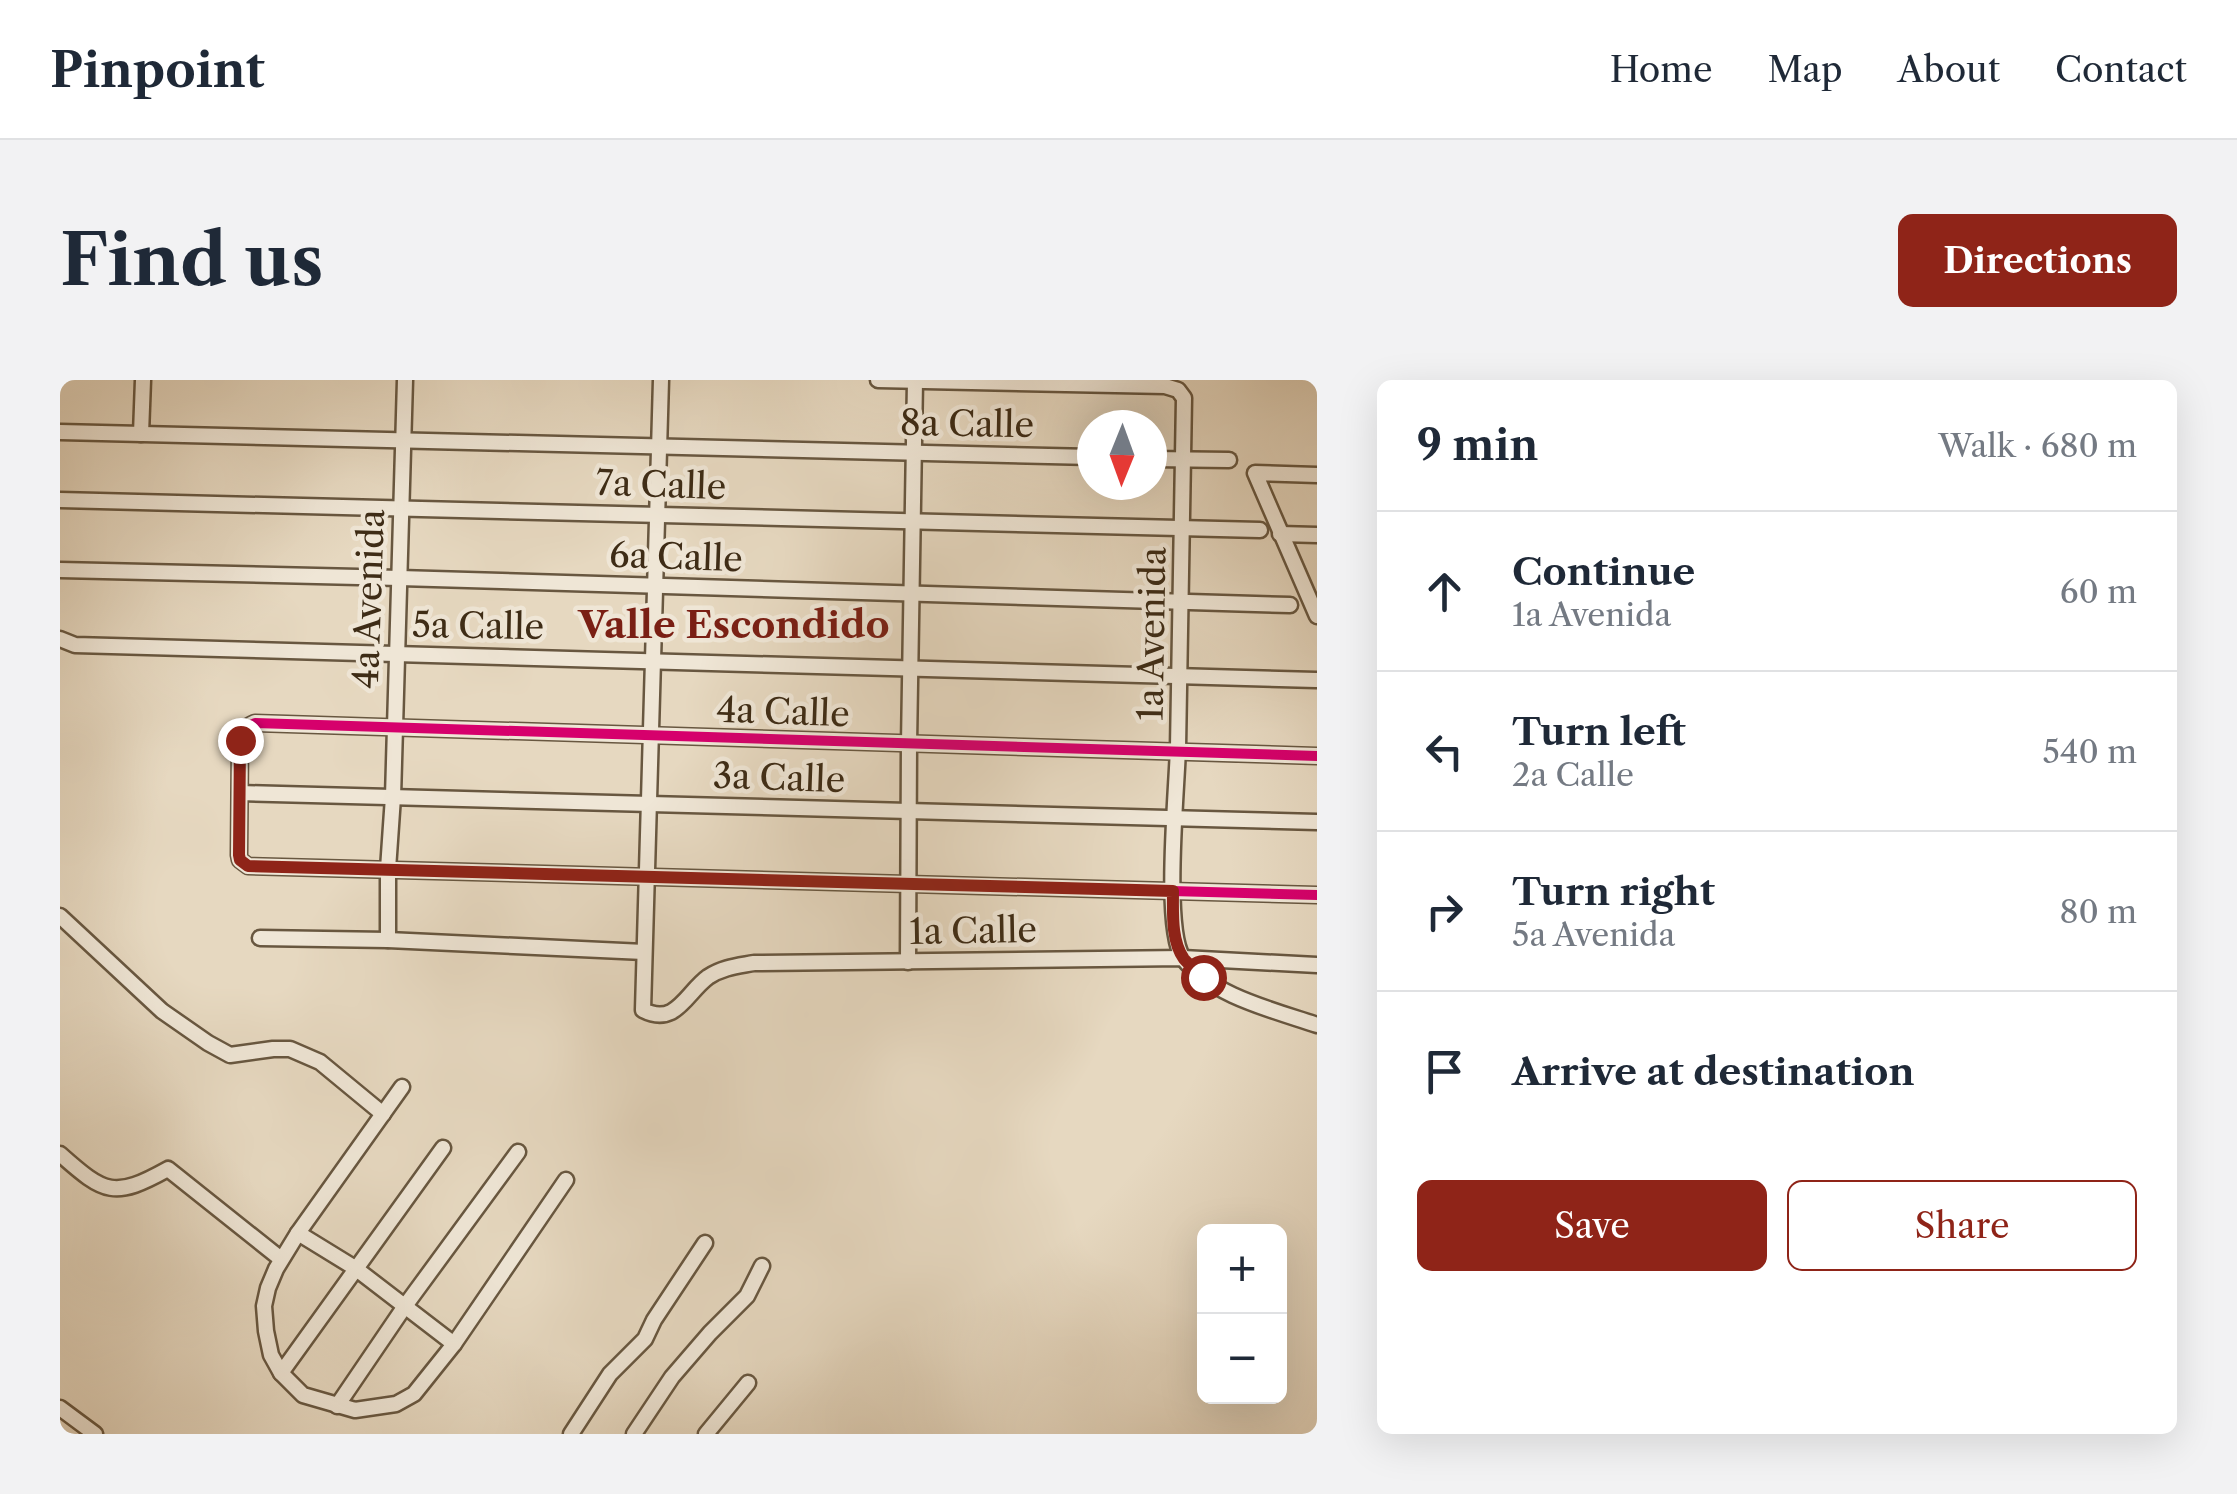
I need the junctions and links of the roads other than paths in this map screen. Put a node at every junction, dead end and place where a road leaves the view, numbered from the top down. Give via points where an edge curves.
1 (143, 380) edge
2 (406, 380) edge
3 (660, 380) edge
4 (878, 380) edge
5 (915, 381) edge
6 (60, 432) edge
7 (141, 434) junction
8 (404, 440) junction
9 (659, 446) junction
10 (914, 453) junction
11 (1077, 458) edge
12 (1167, 459) edge
13 (1183, 460) junction
14 (1229, 460) dead end
15 (1317, 475) edge
16 (60, 500) edge
17 (402, 508) junction
18 (657, 514) junction
19 (913, 522) junction
20 (1182, 529) junction
21 (1260, 530) dead end
22 (1280, 534) junction
23 (1317, 535) edge
24 (60, 570) edge
25 (400, 578) junction
26 (655, 586) junction
27 (912, 594) junction
28 (1180, 600) junction
29 (1290, 604) dead end
30 (1315, 608) edge
31 (60, 639) edge
32 (398, 654) junction
33 (653, 658) junction
34 (910, 666) junction
35 (1179, 675) junction
36 (1316, 680) edge
37 (396, 728) junction
38 (650, 736) junction
39 (909, 744) junction
40 (1178, 752) junction
41 (1317, 756) edge
42 (240, 793) junction
43 (394, 798) junction
44 (649, 804) junction
45 (908, 811) junction
46 (1175, 819) junction
47 (1317, 822) edge
48 (388, 869) junction
49 (647, 876) junction
50 (907, 883) junction
51 (1173, 891) junction
52 (1317, 895) edge
53 (60, 916) edge
54 (260, 938) dead end
55 (388, 940) junction
56 (644, 952) junction
57 (1183, 958) junction
58 (908, 962) junction
59 (1317, 964) edge
60 (1317, 1024) edge
61 (402, 1087) dead end
62 (383, 1114) junction
63 (443, 1148) dead end
64 (518, 1152) dead end
65 (60, 1154) edge
66 (566, 1180) dead end
67 (298, 1233) junction
68 (704, 1244) dead end
69 (282, 1260) junction
70 (762, 1266) dead end
71 (355, 1268) junction
72 (405, 1306) junction
73 (454, 1344) junction
74 (281, 1373) junction
75 (748, 1383) dead end
76 (336, 1406) junction
77 (60, 1408) edge
78 (95, 1434) edge
79 (571, 1434) edge
80 (634, 1434) edge
81 (706, 1434) edge

1 - 7 street
2 - 8 street, 4a Avenida
3 - 9 street
4 - 5 street
5 - 10 street
5 - 13 street, 1a Avenida via 1165,386 1184,398
6 - 7 street, 8a Calle
7 - 8 street, 8a Calle
8 - 9 street, 8a Calle
8 - 17 street, 4a Avenida
9 - 10 street, 8a Calle
9 - 18 street
10 - 11 street, 8a Calle
10 - 19 street
12 - 13 street
13 - 14 street
13 - 20 street, 1a Avenida
15 - 22 street via 1255,473
16 - 17 street, 7a Calle
17 - 18 street, 7a Calle
17 - 25 street, 4a Avenida
18 - 19 street, 7a Calle
18 - 26 street
19 - 20 street, 7a Calle
19 - 27 street
20 - 21 street, 7a Calle
20 - 28 street, 1a Avenida
22 - 23 street
22 - 30 street
24 - 25 street, 6a Calle
25 - 26 street, 6a Calle
25 - 32 street, 4a Avenida
26 - 27 street, 6a Calle
26 - 33 street
27 - 28 street, 6a Calle
27 - 34 street
28 - 29 street, 6a Calle
28 - 35 street, 1a Avenida
31 - 32 street, 5a Calle via 75,645
32 - 33 street, 5a Calle
32 - 37 street, 4a Avenida
33 - 34 street, 5a Calle
33 - 38 street
34 - 35 street, 5a Calle
34 - 39 street
35 - 36 street, 5a Calle
35 - 40 street, 1a Avenida
37 - 38 street, 4a Calle
37 - 42 street, 4a Calle via 247,726 240,740
37 - 43 street, 4a Avenida
38 - 39 street, 4a Calle
38 - 44 street
39 - 40 street, 4a Calle
39 - 45 street
40 - 41 street, 4a Calle
40 - 46 street, 1a Avenida
42 - 43 street, 3a Calle
42 - 48 street via 243,864
43 - 44 street, 3a Calle
43 - 48 street, 4a Avenida
44 - 45 street, 3a Calle
44 - 49 street
45 - 46 street, 3a Calle
45 - 50 street
46 - 47 street, 3a Calle
46 - 51 street, 1a Avenida
48 - 49 street
48 - 55 street, 4a Avenida
49 - 50 street
49 - 56 street
50 - 51 street
50 - 58 street
51 - 52 street
51 - 57 street, 1a Avenida
53 - 62 street via 162,1011 208,1043 230,1055 290,1049 320,1062
54 - 55 street
55 - 56 street
56 - 58 street, 1a Calle via 642,1005 647,1013 664,1015 725,968
57 - 58 street, 1a Calle
57 - 59 street, 1a Calle
57 - 60 street via 1218,988
61 - 62 street
62 - 67 street
63 - 71 street
64 - 72 street
65 - 69 street via 108,1189 136,1187 168,1169
66 - 73 street
67 - 69 street
67 - 71 street
68 - 79 street via 644,1339 610,1374
69 - 74 street via 264,1306 271,1355
70 - 80 street via 746,1296 672,1377
71 - 72 street
71 - 74 street
72 - 73 street
72 - 76 street
73 - 76 street via 414,1394 396,1404
74 - 76 street via 303,1395
75 - 81 street
77 - 78 street

